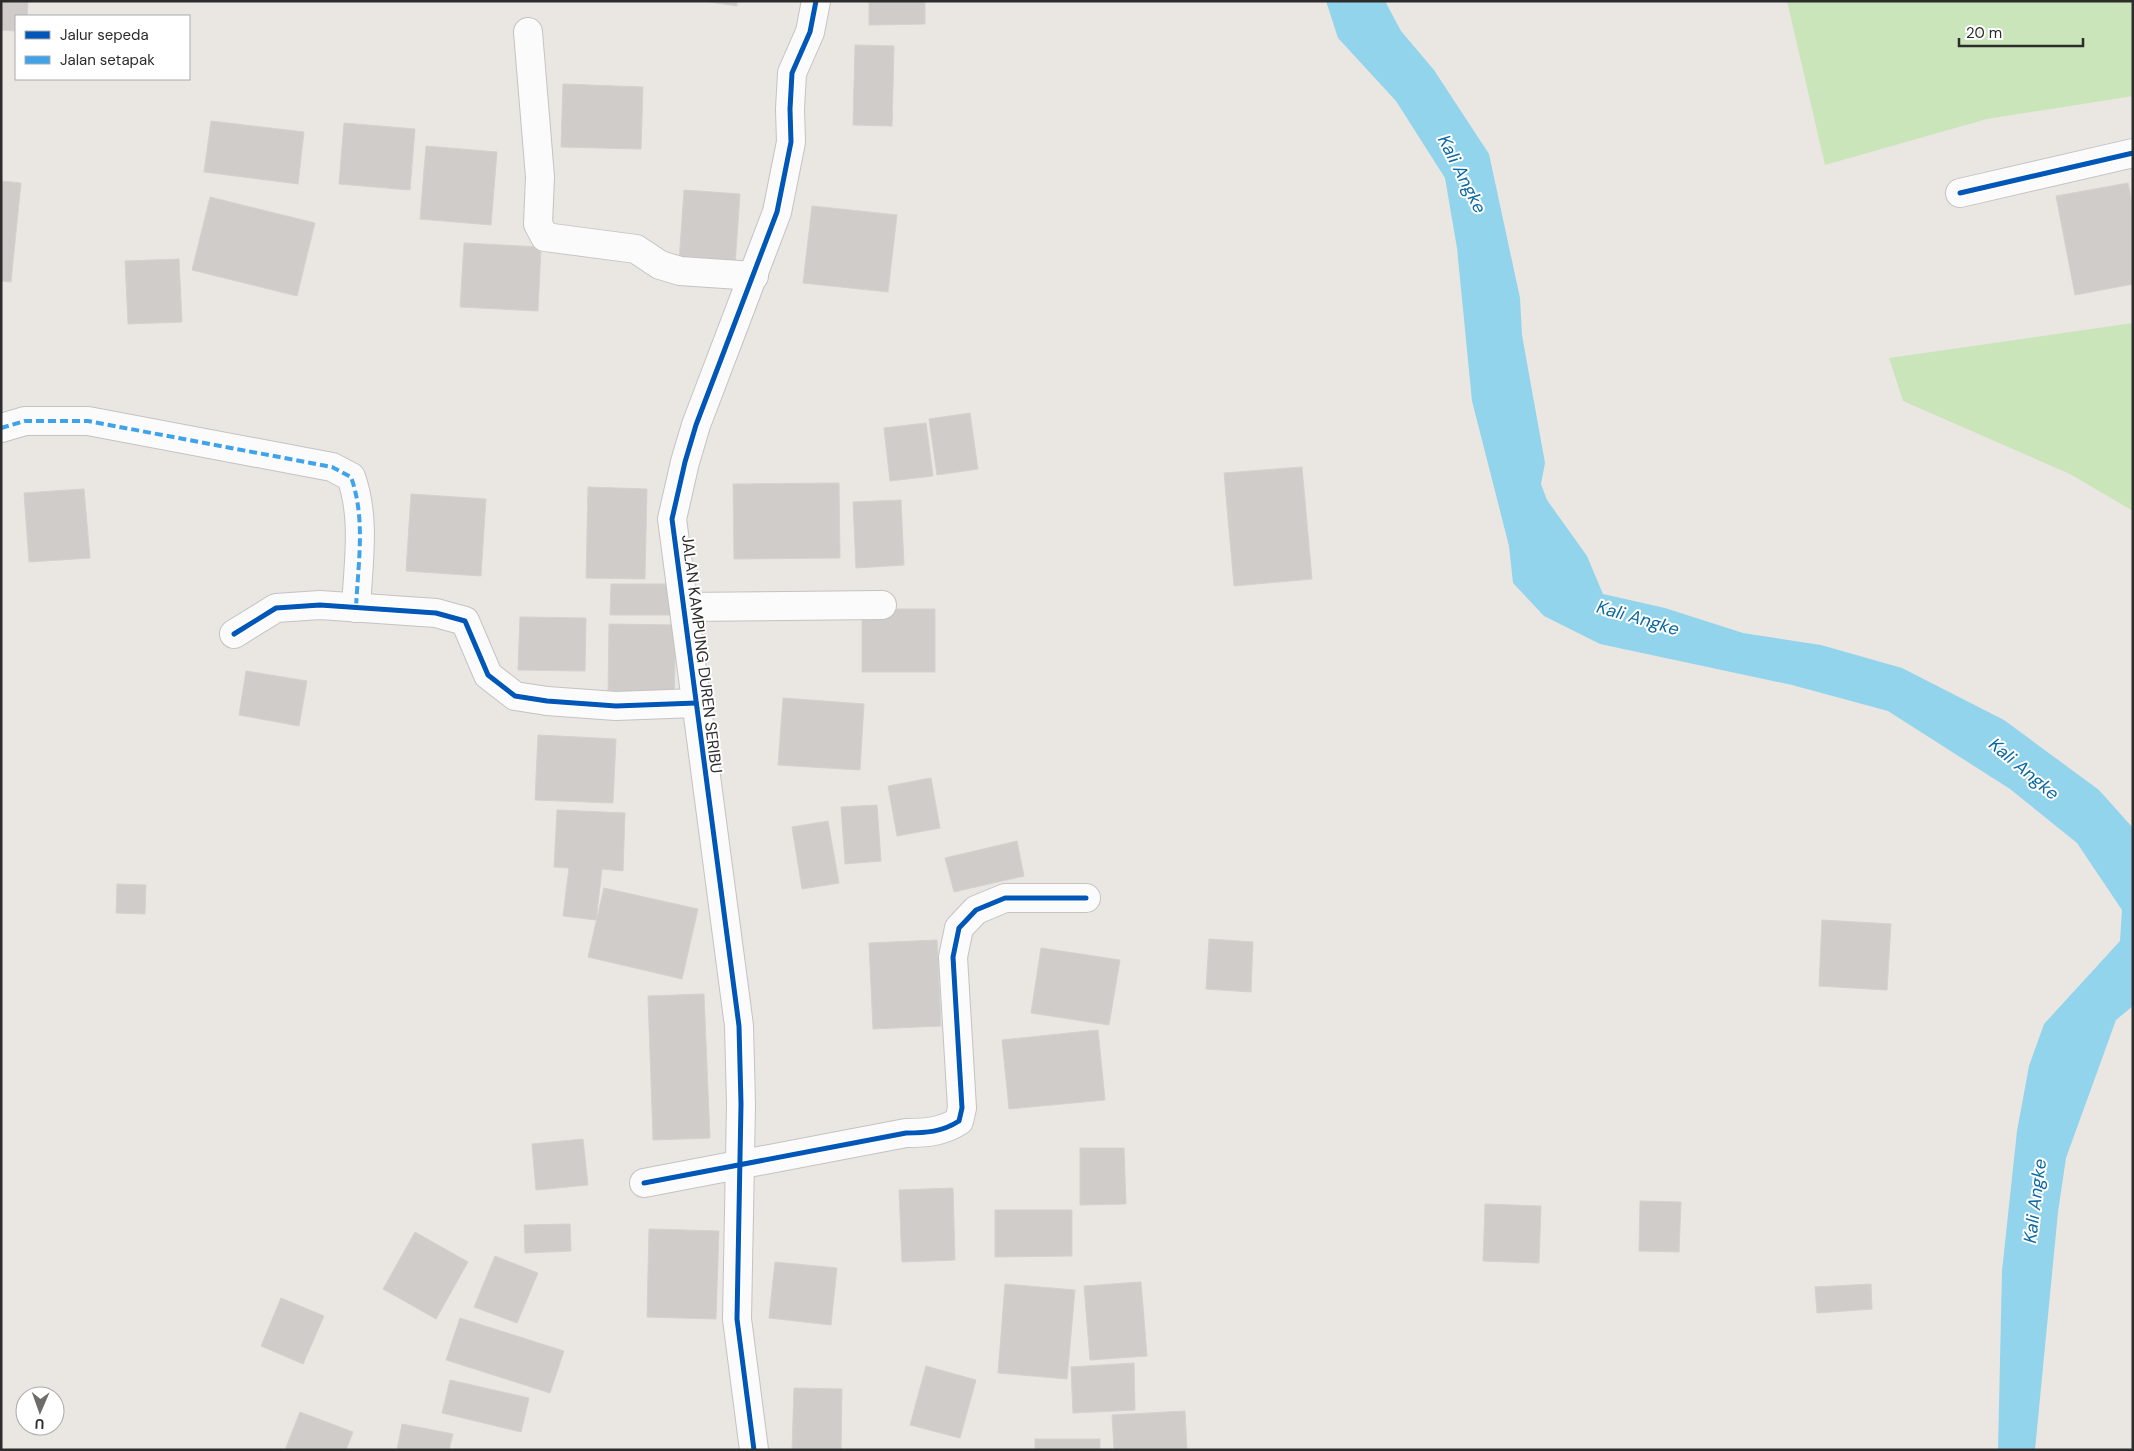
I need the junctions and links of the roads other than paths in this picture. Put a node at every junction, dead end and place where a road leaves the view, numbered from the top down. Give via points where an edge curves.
1 (816, 1) edge
2 (528, 32) dead end
3 (2133, 153) edge
4 (1960, 193) dead end
5 (754, 276) junction
6 (1, 428) edge
7 (882, 605) dead end
8 (684, 607) junction
9 (356, 608) junction
10 (234, 634) dead end
11 (696, 703) junction
12 (1086, 898) dead end
13 (740, 1164) junction
14 (644, 1183) dead end
15 (754, 1450) edge

1 - 5 street, JALAN KAMPUNG DUREN SERIBU via 810,32 792,73 791,142 777,212
2 - 5 street via 540,177 538,224 545,237 636,249 660,265 680,271
3 - 4 street
5 - 8 street, JALAN KAMPUNG DUREN SERIBU via 696,425 672,519
6 - 9 street via 25,421 88,421 324,466 351,477 358,498 360,531
7 - 8 street
8 - 11 street, JALAN KAMPUNG DUREN SERIBU
9 - 10 street via 276,608
9 - 11 street via 436,613 466,622 488,675 515,696 616,706
11 - 13 street, JALAN KAMPUNG DUREN SERIBU via 739,1026
12 - 13 street via 1005,898 976,910 959,928 953,957 962,1108 959,1121 947,1129 932,1132 906,1133
13 - 14 street
13 - 15 street, JALAN KAMPUNG DUREN SERIBU via 737,1319

